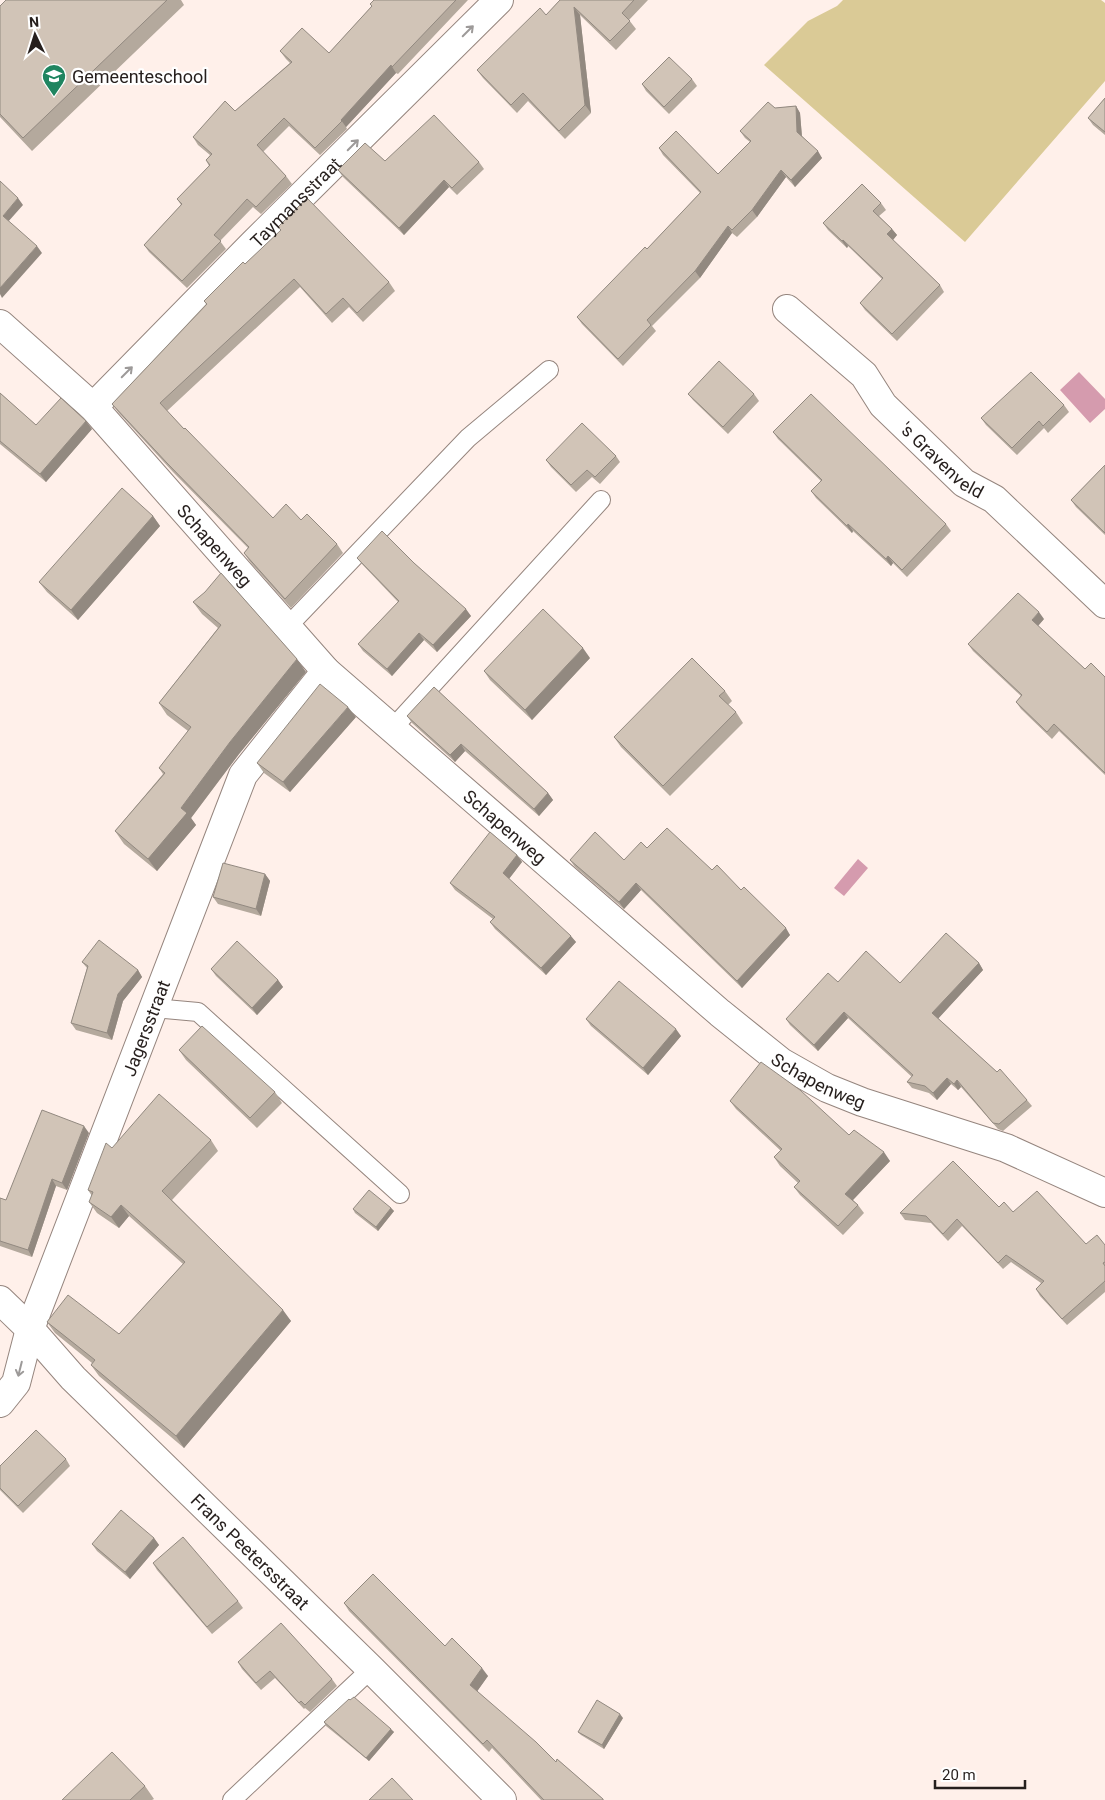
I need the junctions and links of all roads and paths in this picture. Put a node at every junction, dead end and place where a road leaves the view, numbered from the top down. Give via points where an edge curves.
1 (499, 0) edge
2 (787, 309) dead end
3 (0, 324) edge
4 (548, 370) dead end
5 (93, 407) junction
6 (601, 500) dead end
7 (1105, 604) edge
8 (288, 626) junction
9 (326, 671) junction
10 (392, 729) junction
11 (154, 1008) junction
12 (1105, 1193) edge
13 (400, 1194) dead end
14 (0, 1300) edge
15 (30, 1330) junction
16 (0, 1403) edge
17 (371, 1668) junction
18 (232, 1800) edge
19 (502, 1800) edge

5 -> 1 street, Taymansstraat
2 - 7 street, 's Gravenveld via 864,375 883,405 964,483 994,499
3 - 5 street, Schapenweg
4 - 8 lane via 468,438
5 - 8 street, Schapenweg
6 - 10 lane
8 - 9 street, Schapenweg
9 - 10 street, Schapenweg
9 - 11 street, Jagersstraat via 243,775
10 - 12 street, Schapenweg via 781,1062 836,1092 1006,1148
11 - 13 lane via 198,1012
11 - 15 street, Jagersstraat
14 - 15 street, Frans Peetersstraat
15 -> 16 street, Jagersstraat via 16,1383
15 - 17 street, Frans Peetersstraat via 80,1385
17 - 18 lane
17 - 19 street, Frans Peetersstraat

